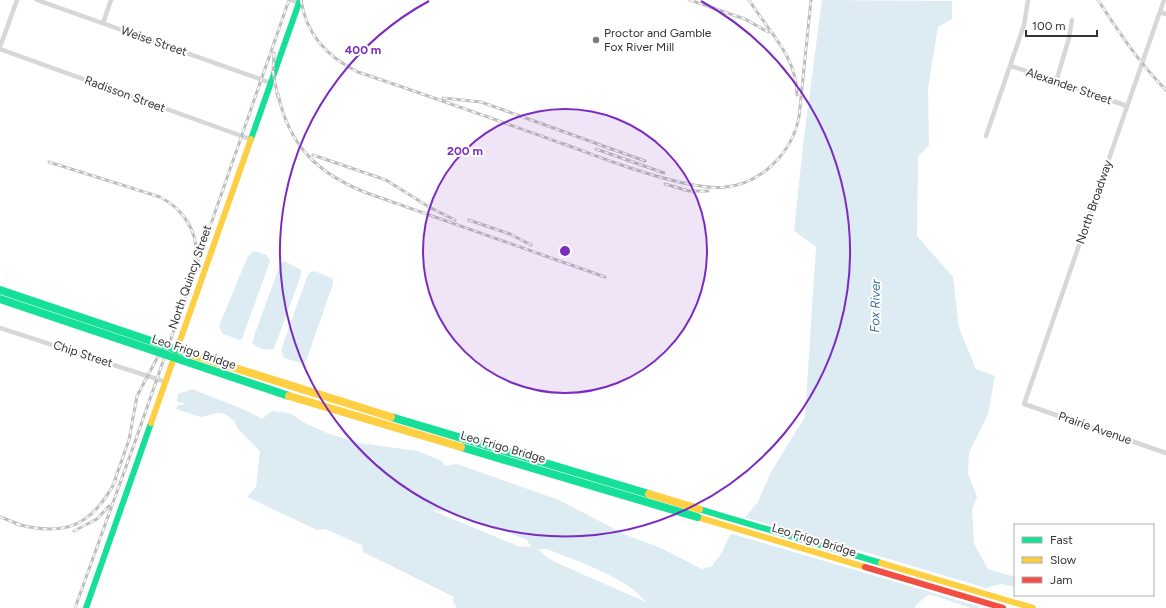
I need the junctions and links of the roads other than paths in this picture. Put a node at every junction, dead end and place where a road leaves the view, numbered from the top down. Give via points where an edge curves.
1 (17, 0) edge
2 (37, 0) edge
3 (111, 0) edge
4 (1028, 0) edge
5 (1164, 0) edge
6 (296, 1) edge
7 (1160, 12) junction
8 (1166, 14) edge
9 (1072, 20) dead end
10 (103, 23) junction
11 (0, 48) edge
12 (1011, 66) junction
13 (1056, 82) junction
14 (271, 83) junction
15 (1127, 106) junction
16 (986, 136) dead end
17 (250, 138) junction
18 (0, 288) edge
19 (0, 299) edge
20 (0, 328) edge
21 (166, 382) junction
22 (1024, 404) joint
23 (1166, 453) edge
24 (86, 608) edge
25 (1002, 608) edge
26 (1033, 608) edge

1 - 11 street
2 - 10 street, Weise Street
3 - 10 street
4 - 12 street via 1024,24
5 - 7 street, North Broadway
6 - 14 main road, North Quincy Street
7 - 8 street
7 - 15 street, North Broadway
9 - 13 street
10 - 14 street, Weise Street
11 - 17 street, Radisson Street
12 - 13 street, Alexander Street
12 - 16 street
13 - 15 street, Alexander Street
14 - 17 main road, North Quincy Street
15 - 22 street, North Broadway
17 - 21 main road, North Quincy Street
18 - 26 main road, bridge via 159,344 321,396
19 - 25 main road, Leo Frigo Bridge, bridge via 296,398
20 - 21 street, Chip Street
21 - 24 main road, North Quincy Street
22 - 23 street, Prairie Avenue

